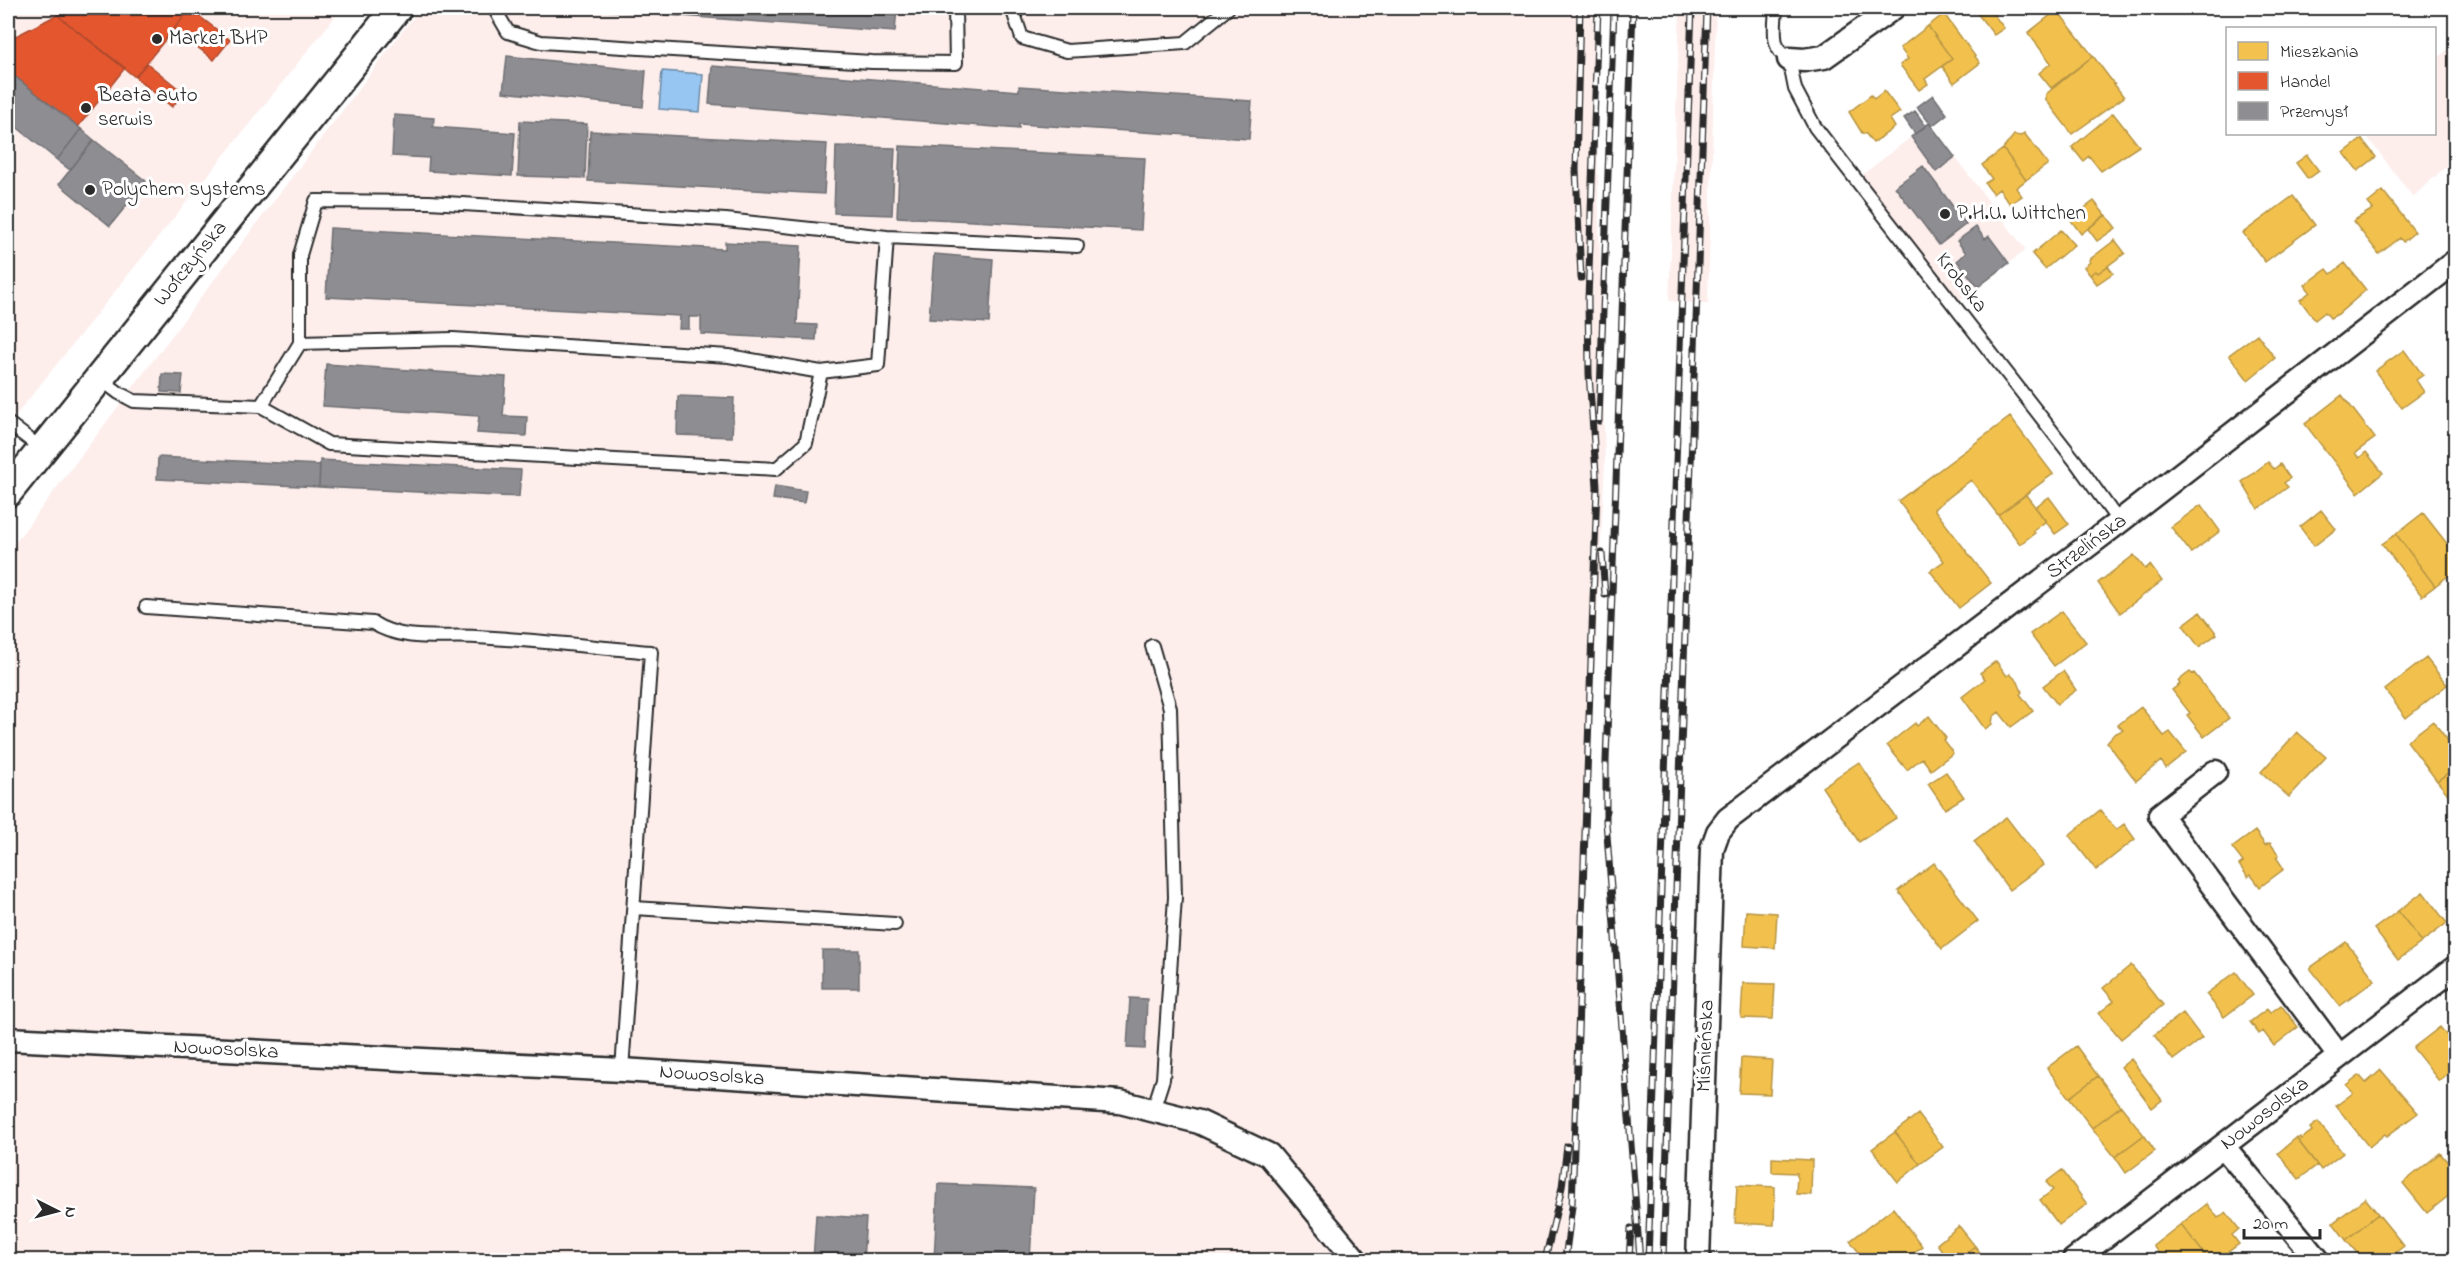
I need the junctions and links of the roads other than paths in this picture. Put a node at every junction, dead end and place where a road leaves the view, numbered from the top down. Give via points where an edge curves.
1 (397, 8) edge
2 (494, 8) edge
3 (955, 8) edge
4 (1012, 8) edge
5 (1228, 8) edge
6 (1776, 8) edge
7 (1893, 8) edge
8 (1789, 59) junction
9 (887, 237) junction
10 (1077, 246) dead end
11 (2456, 261) edge
12 (300, 343) junction
13 (821, 372) junction
14 (99, 378) junction
15 (261, 406) junction
16 (8, 423) edge
17 (42, 449) junction
18 (8, 492) edge
19 (2119, 522) junction
20 (146, 607) dead end
21 (1152, 646) dead end
22 (2215, 772) dead end
23 (1718, 832) joint
24 (634, 908) junction
25 (895, 924) dead end
26 (2456, 967) edge
27 (8, 1039) edge
28 (2339, 1056) junction
29 (622, 1070) junction
30 (1153, 1110) junction
31 (2223, 1146) junction
32 (1356, 1260) edge
33 (1698, 1260) edge
34 (2073, 1260) edge
35 (2318, 1260) edge

1 - 14 street, Wołczyńska
2 - 3 lane via 508,32 541,42 872,62 956,63
4 - 5 lane via 1022,38 1067,51 1185,43
6 - 8 lane, Krobska via 1776,47
7 - 8 street via 1833,52 1816,59
8 - 19 lane, Krobska via 1795,88 1815,127
9 - 10 lane
9 - 12 lane via 726,220 429,202 316,201 300,255
9 - 13 lane via 878,365
11 - 19 street, Strzelińska
12 - 13 lane via 465,340 729,356
12 - 15 lane
13 - 15 lane via 806,443 776,469 329,444
14 - 15 lane via 134,401
14 - 17 street, Wołczyńska
16 - 17 lane
17 - 18 street, Wołczyńska
19 - 23 street, Strzelińska via 1738,812
20 - 24 lane via 373,623 387,632 413,635 651,652
21 - 30 lane via 1170,708 1175,897 1163,1079
22 - 28 street via 2160,815
23 - 33 street, Miśnieńska via 1712,849
24 - 25 lane
24 - 29 lane
26 - 28 street, Nowosolska
27 - 29 street, Nowosolska
28 - 31 street, Nowosolska
29 - 30 street, Nowosolska via 1120,1102
30 - 32 street, Nowosolska via 1199,1122 1269,1155
31 - 34 street, Nowosolska
31 - 35 street

